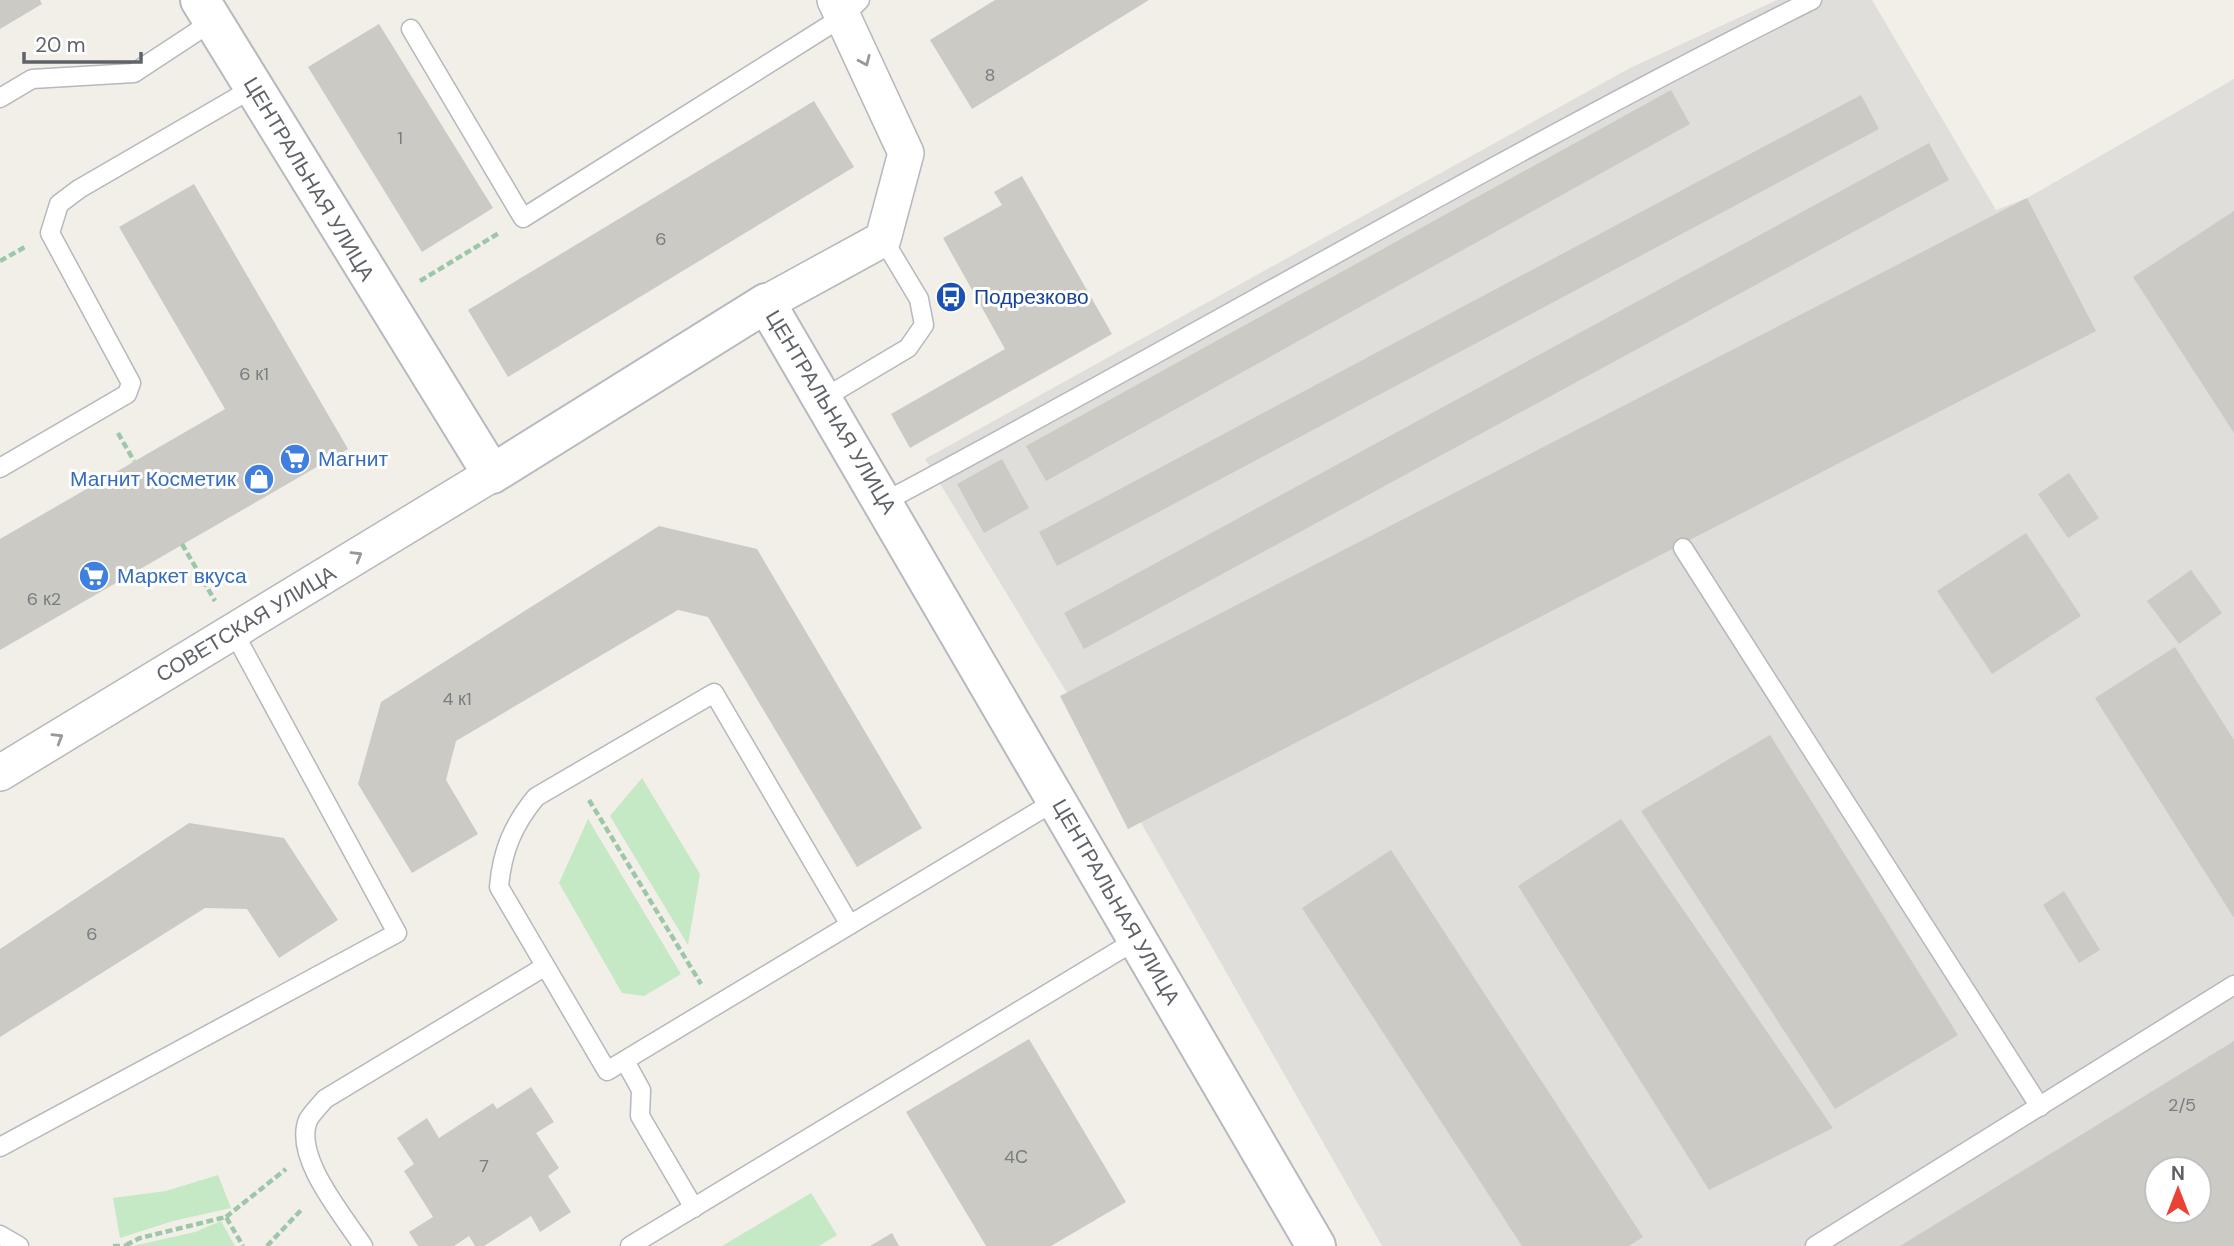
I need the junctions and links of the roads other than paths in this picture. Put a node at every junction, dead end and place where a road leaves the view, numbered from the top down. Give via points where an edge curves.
1 (1812, 0) edge
2 (846, 5) edge
3 (207, 11) edge
4 (411, 29) dead end
5 (253, 88) junction
6 (0, 98) edge
7 (883, 239) junction
8 (766, 303) junction
9 (824, 398) junction
10 (0, 468) edge
11 (492, 474) junction
12 (884, 502) junction
13 (1683, 548) dead end
14 (233, 631) junction
15 (0, 773) edge
16 (1057, 800) junction
17 (850, 925) junction
18 (1138, 939) junction
19 (544, 967) junction
20 (2234, 985) edge
21 (625, 1061) junction
22 (2040, 1107) junction
23 (0, 1147) edge
24 (694, 1208) junction
25 (0, 1235) edge
26 (19, 1246) edge
27 (363, 1246) edge
28 (630, 1246) edge
29 (1316, 1246) edge
30 (1815, 1246) edge

1 - 12 lane via 1665,73
2 - 4 lane via 523,218
2 -> 7 street via 906,153
3 - 5 street, ЦЕНТРАЛЬНАЯ УЛИЦА
3 - 6 lane via 134,73 32,79
5 - 10 lane via 60,204 50,233 131,383 127,394
5 - 11 street, ЦЕНТРАЛЬНАЯ УЛИЦА
7 - 8 street
7 - 9 lane via 919,299 924,325 908,348
8 - 9 street, ЦЕНТРАЛЬНАЯ УЛИЦА
8 - 11 street, ЦЕНТРАЛЬНАЯ УЛИЦА
9 - 12 street, ЦЕНТРАЛЬНАЯ УЛИЦА
14 -> 11 street, СОВЕТСКАЯ УЛИЦА
12 - 16 street, ЦЕНТРАЛЬНАЯ УЛИЦА
13 - 22 lane
15 -> 14 street, СОВЕТСКАЯ УЛИЦА
14 - 23 lane via 397,933
16 - 17 lane
16 - 18 street, ЦЕНТРАЛЬНАЯ УЛИЦА
17 - 19 lane via 714,693 536,797 519,818 501,863 499,887
17 - 21 lane
18 - 24 lane
18 - 29 street, ЦЕНТРАЛЬНАЯ УЛИЦА
19 - 21 lane via 607,1071
19 - 27 lane via 325,1099 309,1120 304,1144 307,1153
20 - 22 lane
21 - 24 lane via 641,1090 640,1115
22 - 30 lane
24 - 28 lane
25 - 26 lane

